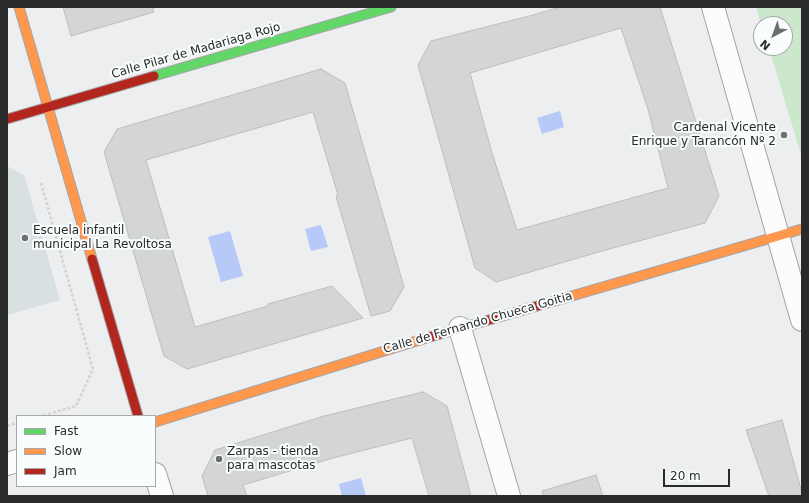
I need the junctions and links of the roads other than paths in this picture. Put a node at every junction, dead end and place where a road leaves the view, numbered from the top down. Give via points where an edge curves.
1 (19, 7) edge
2 (391, 7) edge
3 (713, 7) edge
4 (48, 107) junction
5 (7, 119) edge
6 (802, 229) edge
7 (778, 236) junction
8 (802, 320) edge
9 (460, 328) junction
10 (138, 415) edge
11 (156, 422) edge
12 (156, 477) edge
13 (162, 496) edge
14 (509, 496) edge

1 - 4 street
2 - 4 street, Calle Pilar de Madariaga Rojo
3 - 7 street
4 - 5 street, Calle Pilar de Madariaga Rojo
4 - 10 street
6 - 7 street, Calle de Fernando Chueca Goitia
7 - 8 street
7 - 9 street, Calle de Fernando Chueca Goitia
9 - 11 street, Calle de Fernando Chueca Goitia
9 - 14 street
12 - 13 street

